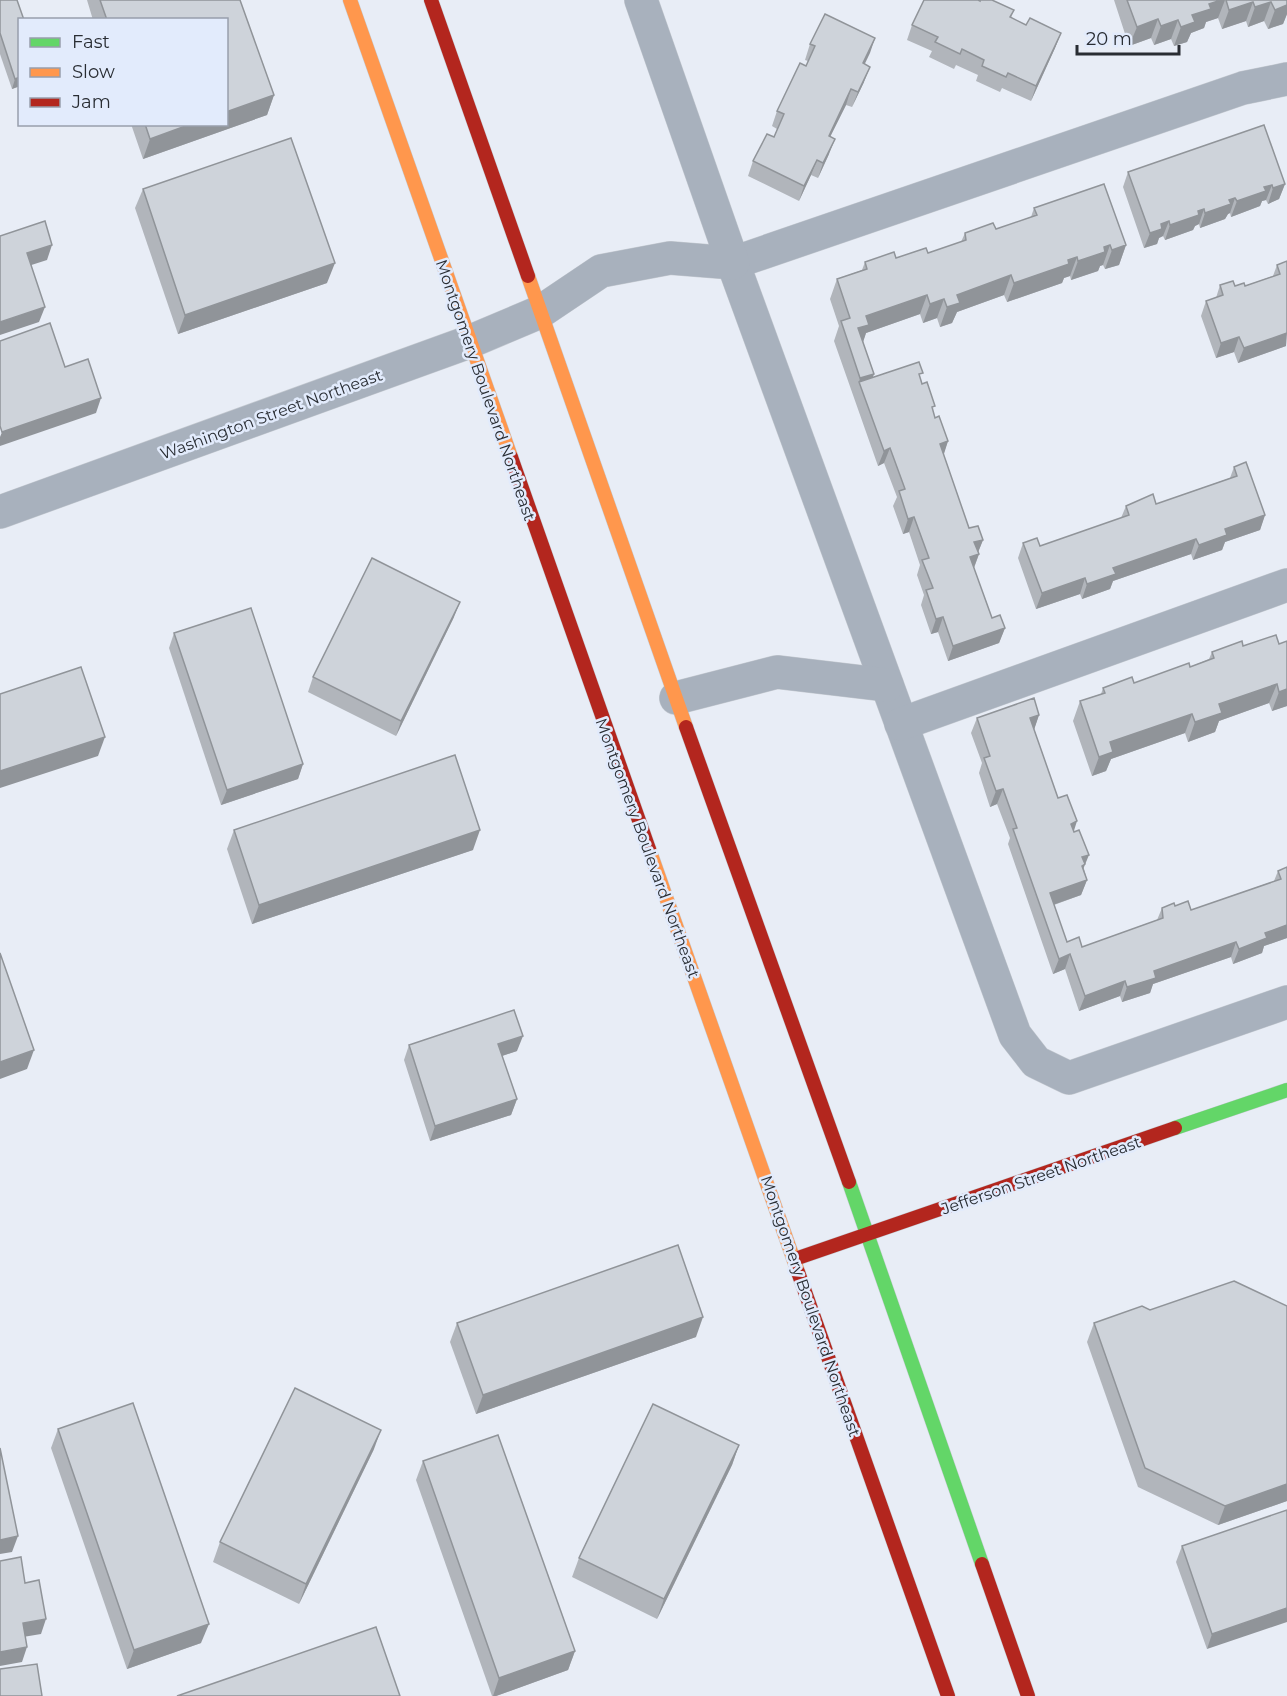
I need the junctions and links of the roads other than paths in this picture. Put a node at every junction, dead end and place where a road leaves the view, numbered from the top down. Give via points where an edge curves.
1 (350, 0) edge
2 (431, 0) edge
3 (641, 0) edge
4 (1287, 79) edge
5 (733, 263) junction
6 (540, 312) junction
7 (469, 342) junction
8 (0, 512) edge
9 (1287, 585) edge
10 (887, 685) junction
11 (676, 698) junction
12 (902, 724) junction
13 (1287, 1002) edge
14 (1287, 1090) edge
15 (868, 1235) junction
16 (795, 1259) junction
17 (948, 1696) edge
18 (1028, 1696) edge

1 - 7 main road, Montgomery Boulevard Northeast
2 - 6 main road
3 - 5 street
4 - 5 street via 1243,88
5 - 6 street, Washington Street Northeast via 670,258 601,272
5 - 10 street
6 - 7 street, Washington Street Northeast
6 - 11 main road
7 - 8 street, Washington Street Northeast
7 - 16 main road, Montgomery Boulevard Northeast
9 - 12 street
10 - 11 street via 777,672
10 - 12 street
11 - 15 main road
12 - 13 street via 1015,1035 1036,1062 1069,1078
14 - 15 main road, Jefferson Street Northeast
15 - 16 main road, Jefferson Street Northeast
15 - 18 main road
16 - 17 main road, Montgomery Boulevard Northeast

